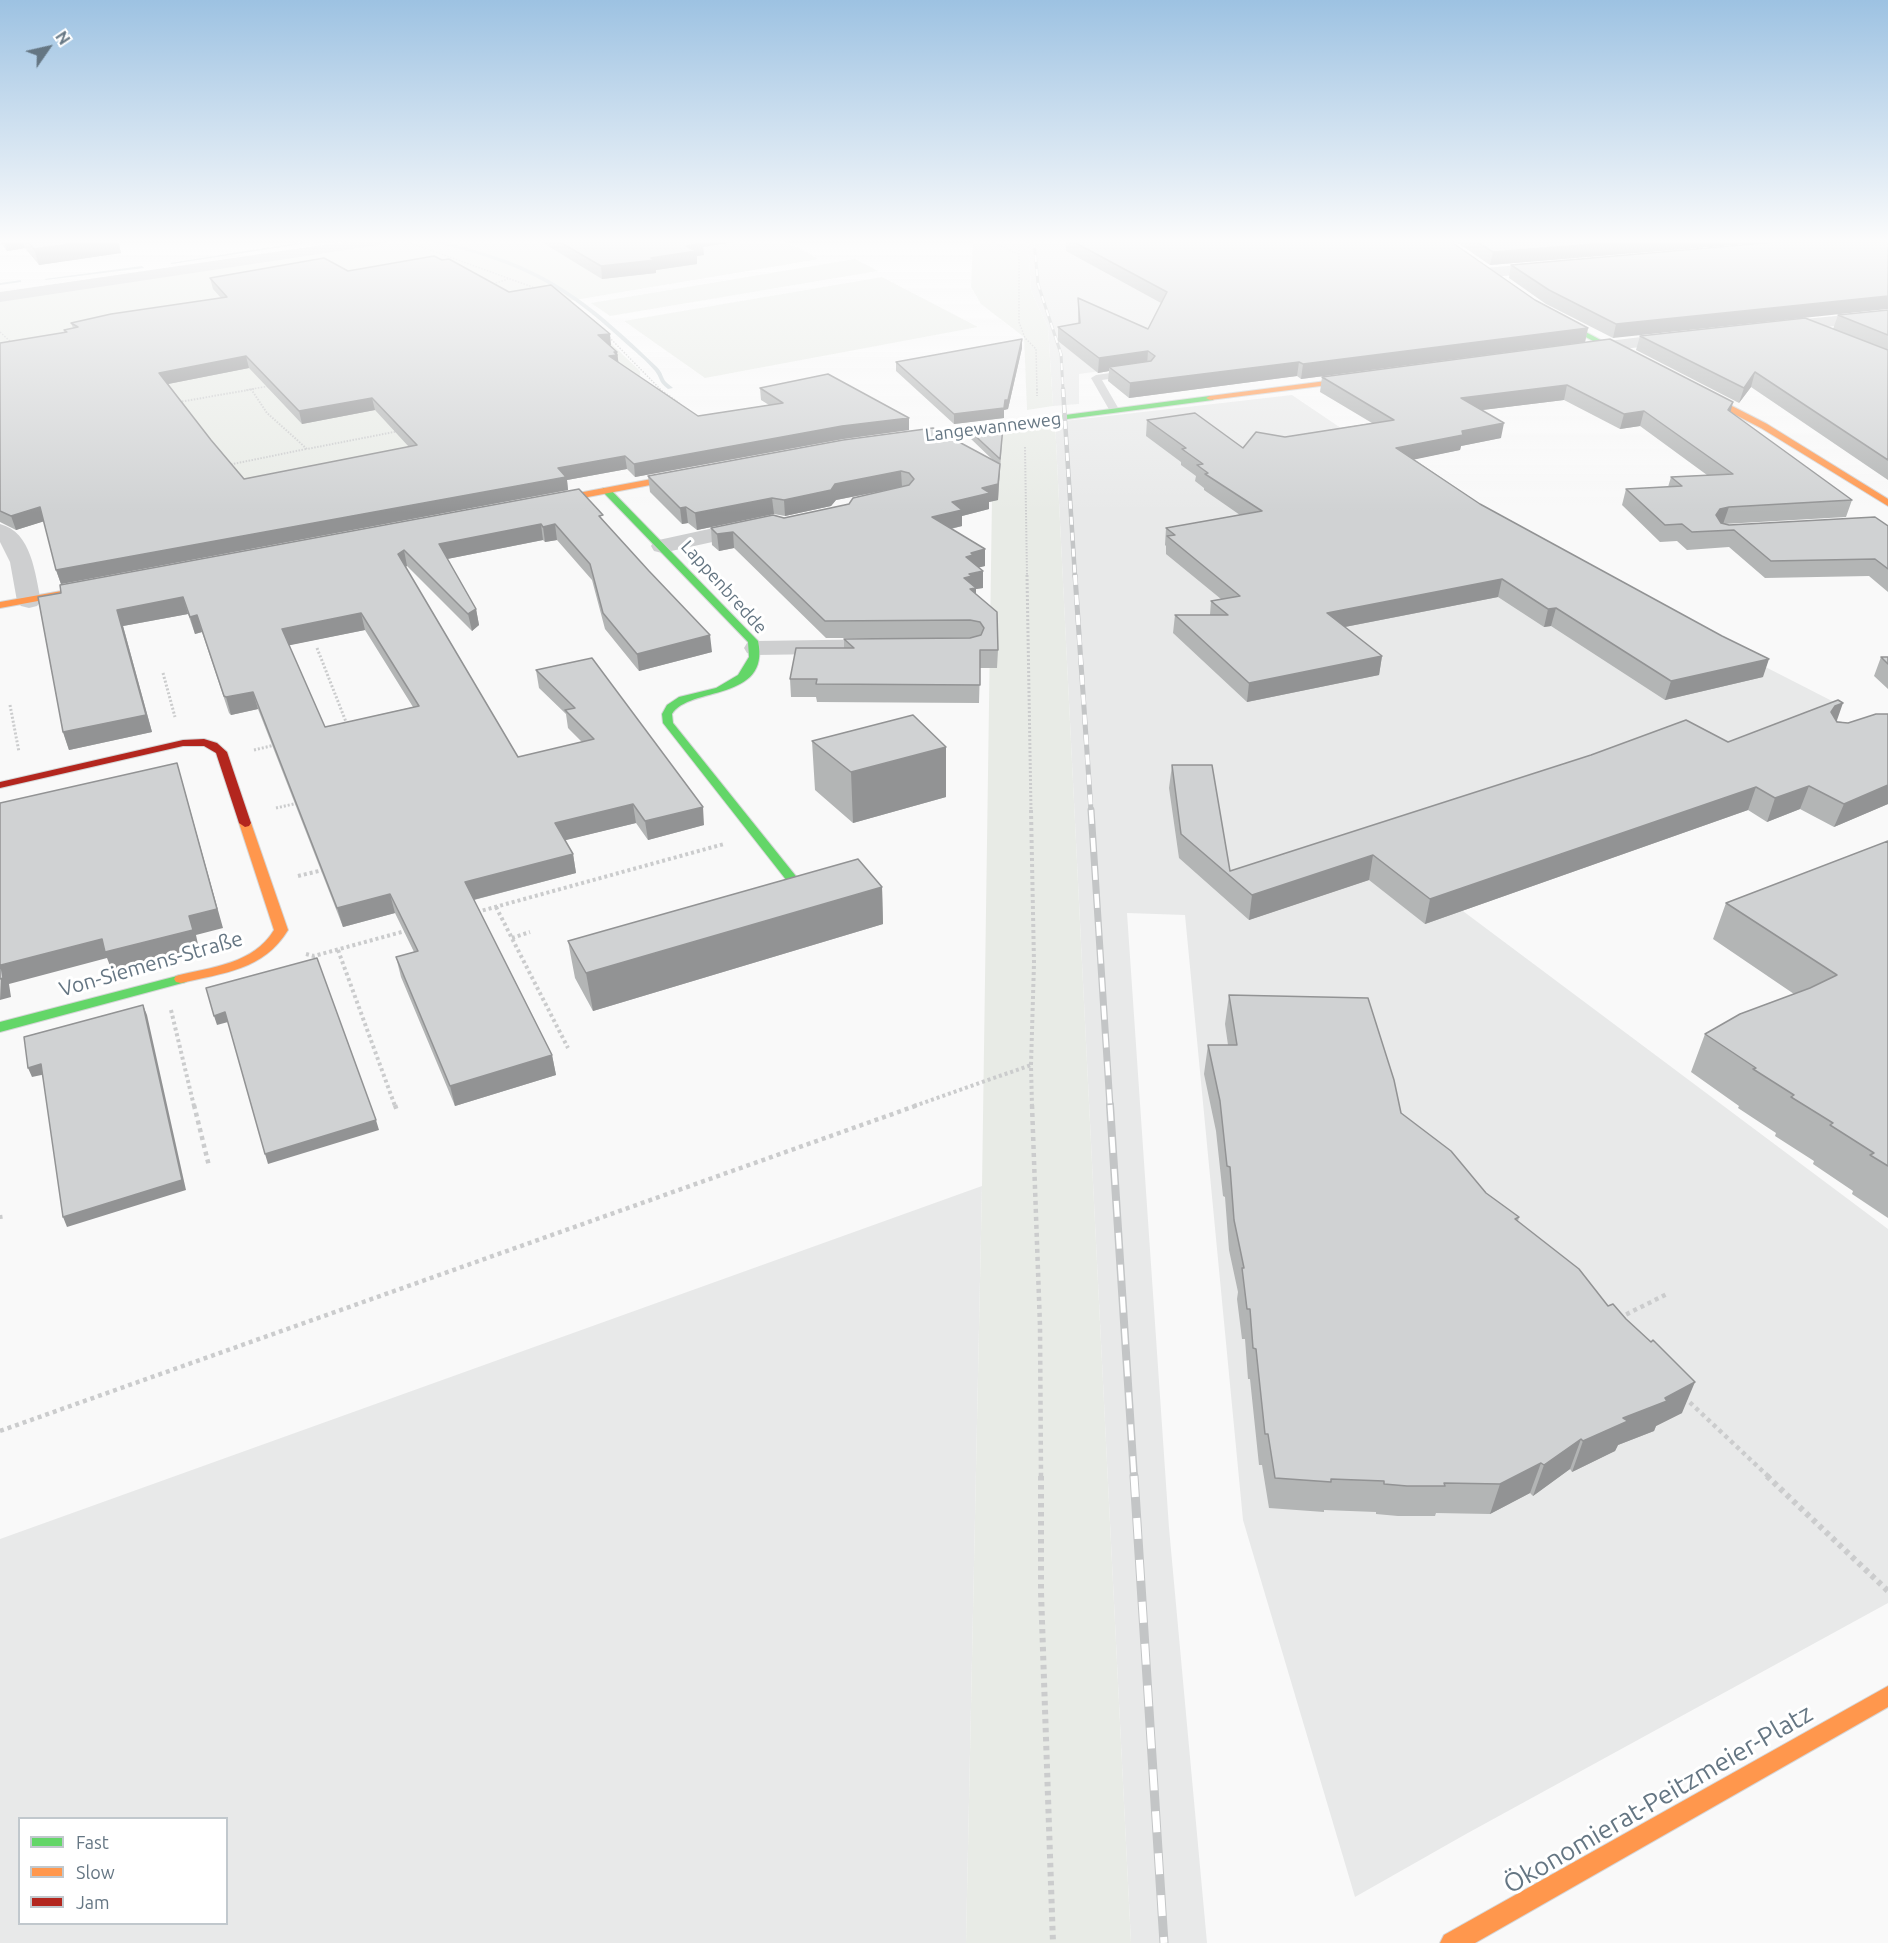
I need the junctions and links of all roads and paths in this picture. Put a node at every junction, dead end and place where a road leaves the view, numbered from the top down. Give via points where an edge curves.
1 (604, 332) edge
2 (1023, 332) edge
3 (1582, 332) edge
4 (1819, 332) edge
5 (1, 334) edge
6 (1700, 335) edge
7 (1829, 336) edge
8 (1608, 346) junction
9 (15, 347) edge
10 (1585, 350) edge
11 (1649, 367) edge
12 (1147, 371) edge
13 (1376, 377) edge
14 (1679, 383) edge
15 (272, 385) edge
16 (251, 389) junction
17 (171, 403) edge
18 (687, 409) edge
19 (1115, 411) junction
20 (1040, 420) junction
21 (1023, 422) junction
22 (399, 431) edge
23 (888, 440) edge
24 (307, 449) junction
25 (228, 465) edge
26 (712, 471) edge
27 (606, 490) junction
28 (1888, 503) edge
29 (524, 506) edge
30 (774, 522) edge
31 (0, 531) edge
32 (662, 546) junction
33 (100, 587) edge
34 (29, 601) junction
35 (0, 606) edge
36 (918, 646) edge
37 (317, 648) dead end
38 (756, 648) junction
39 (162, 674) dead end
40 (10, 705) dead end
41 (337, 730) edge
42 (183, 743) junction
43 (280, 744) edge
44 (224, 758) junction
45 (24, 780) junction
46 (0, 785) edge
47 (300, 802) edge
48 (243, 816) junction
49 (757, 836) junction
50 (334, 867) edge
51 (795, 883) edge
52 (266, 884) junction
53 (496, 907) junction
54 (473, 913) edge
55 (417, 928) edge
56 (530, 932) dead end
57 (512, 938) junction
58 (270, 947) junction
59 (338, 950) junction
60 (164, 983) junction
61 (0, 1027) edge
62 (568, 1048) dead end
63 (1031, 1065) junction
64 (397, 1111) dead end
65 (209, 1166) dead end
66 (0, 1215) edge
67 (1, 1222) edge
68 (1669, 1293) dead end
69 (1617, 1319) edge
70 (1674, 1389) edge
71 (0, 1431) edge
72 (1888, 1591) edge
73 (1888, 1696) edge
74 (1053, 1943) edge
75 (1452, 1943) edge

1 - 18 path via 644,370 653,384
2 - 20 path via 1036,349 1036,408
3 - 8 street
4 - 7 street
5 - 9 path
6 - 8 street
8 - 10 street
8 - 11 street
12 - 19 lane via 1096,378
13 - 19 street, Langewanneweg
14 - 28 street via 1764,426
15 - 16 path
16 - 17 path
16 - 24 path via 274,419
19 - 20 street, Langewanneweg
20 - 21 street, Langewanneweg
21 - 23 street, Langewanneweg
21 - 63 path via 1034,963
22 - 24 path
24 - 25 path
26 - 27 street
27 - 29 street
27 - 32 street, Lappenbredde
30 - 32 street
31 - 34 street via 17,550
32 - 38 street, Lappenbredde
33 - 34 street
34 - 35 street
36 - 38 street
37 - 41 path via 349,728
38 - 49 street, Lappenbredde via 753,666 734,683 677,701 666,715 668,723
39 - 42 path
40 - 45 path
42 - 44 street via 210,743 221,749
42 - 45 street
43 - 44 path
44 - 48 street, Von-Siemens-Straße
45 - 46 street
47 - 48 path
48 - 52 street, Von-Siemens-Straße
49 - 51 street, Lappenbredde
49 - 53 path
50 - 52 path
52 - 58 street, Von-Siemens-Straße via 281,930
53 - 54 path
53 - 57 path
55 - 59 path
56 - 57 path
57 - 62 path
58 - 59 path via 314,956
58 - 60 street, Von-Siemens-Straße via 244,962
59 - 64 path
60 - 61 street, Von-Siemens-Straße
60 - 65 path
63 - 71 path
63 - 74 path via 1040,1326 1041,1592
66 - 67 path
68 - 69 path
70 - 72 path
73 - 75 street, Ökonomierat-Peitzmeier-Platz

